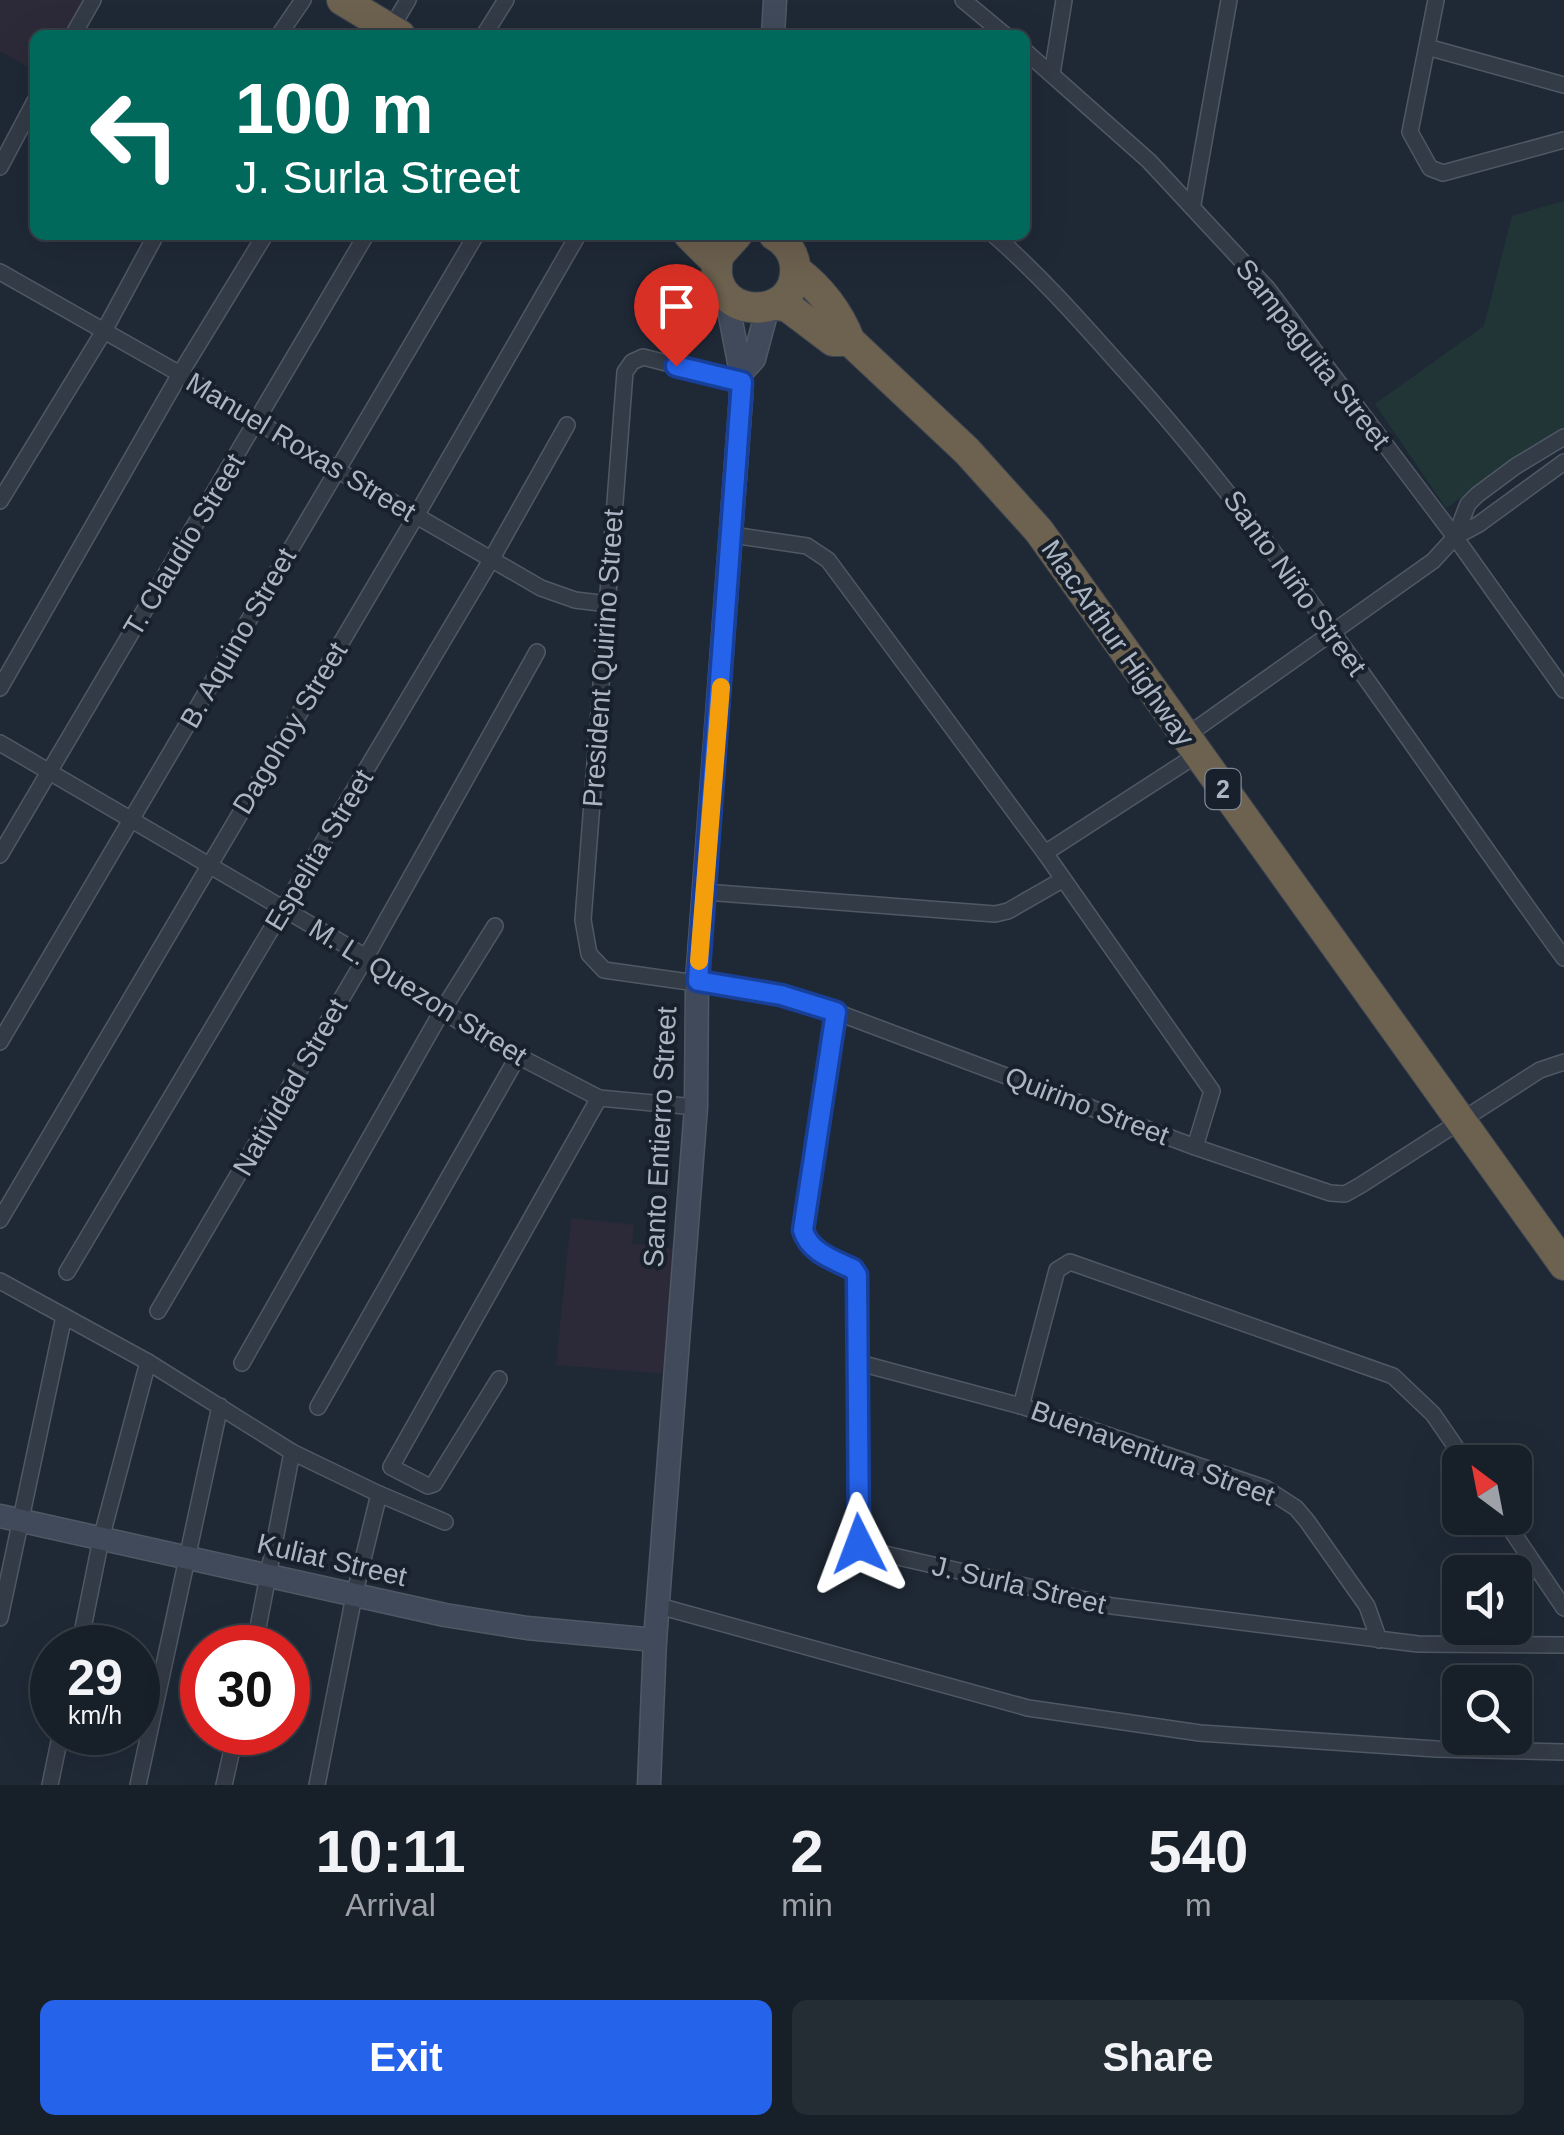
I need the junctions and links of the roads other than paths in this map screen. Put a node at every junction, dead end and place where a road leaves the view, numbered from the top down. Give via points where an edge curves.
1 (93, 0) edge
2 (303, 0) edge
3 (342, 0) edge
4 (408, 0) edge
5 (506, 0) edge
6 (775, 0) edge
7 (962, 0) edge
8 (1064, 0) edge
9 (1229, 0) edge
10 (1436, 0) edge
11 (76, 30) edge
12 (282, 30) edge
13 (387, 30) edge
14 (393, 30) edge
15 (487, 30) edge
16 (772, 30) edge
17 (999, 30) edge
18 (1427, 46) junction
19 (1030, 56) edge
20 (1052, 74) junction
21 (1564, 85) edge
22 (30, 111) edge
23 (1564, 140) edge
24 (0, 167) edge
25 (1193, 204) junction
26 (153, 240) edge
27 (262, 240) edge
28 (363, 240) edge
29 (473, 240) edge
30 (575, 240) edge
31 (694, 240) edge
32 (731, 240) edge
33 (780, 240) edge
34 (1000, 240) edge
35 (717, 263) junction
36 (796, 270) junction
37 (0, 272) edge
38 (726, 295) junction
39 (771, 306) junction
40 (104, 331) junction
41 (850, 340) junction
42 (180, 374) junction
43 (741, 377) junction
44 (257, 422) junction
45 (567, 425) dead end
46 (1564, 437) edge
47 (1564, 462) edge
48 (337, 470) junction
49 (0, 501) edge
50 (416, 516) junction
51 (732, 535) junction
52 (1455, 537) junction
53 (492, 560) junction
54 (608, 604) junction
55 (1333, 631) junction
56 (536, 652) dead end
57 (0, 688) edge
58 (1564, 690) edge
59 (0, 742) edge
60 (1192, 745) junction
61 (50, 770) junction
62 (132, 818) junction
63 (1044, 853) junction
64 (0, 855) edge
65 (210, 864) junction
66 (1062, 880) junction
67 (704, 892) junction
68 (285, 909) junction
69 (494, 926) dead end
70 (366, 957) junction
71 (1564, 958) edge
72 (698, 981) junction
73 (442, 1011) junction
74 (836, 1012) junction
75 (0, 1042) edge
76 (518, 1056) junction
77 (1564, 1062) edge
78 (599, 1098) junction
79 (696, 1107) junction
80 (1462, 1122) junction
81 (1195, 1147) junction
82 (0, 1220) edge
83 (1564, 1265) edge
84 (67, 1272) dead end
85 (0, 1281) edge
86 (158, 1310) dead end
87 (64, 1316) junction
88 (148, 1362) junction
89 (856, 1362) junction
90 (242, 1363) dead end
91 (498, 1379) dead end
92 (220, 1406) junction
93 (1021, 1406) junction
94 (318, 1407) dead end
95 (1454, 1445) edge
96 (292, 1452) junction
97 (378, 1494) junction
98 (11, 1519) edge
99 (445, 1522) dead end
100 (1514, 1535) edge
101 (101, 1539) junction
102 (189, 1558) junction
103 (268, 1577) junction
104 (354, 1596) junction
105 (659, 1606) junction
106 (1564, 1608) edge
107 (0, 1618) edge
108 (83, 1625) edge
109 (259, 1625) edge
110 (655, 1640) junction
111 (1379, 1640) junction
112 (1564, 1646) edge
113 (1564, 1752) edge
114 (56, 1755) edge
115 (231, 1755) edge
116 (50, 1785) edge
117 (138, 1785) edge
118 (224, 1785) edge
119 (317, 1785) edge
120 (649, 1785) edge

1 - 11 street
2 - 12 street
3 - 13 highway
4 - 14 street
5 - 15 street
6 - 16 main road
7 - 17 street
8 - 20 street
9 - 25 street
10 - 18 street
18 - 21 street
18 - 23 street via 1410,132 1434,172
19 - 20 street, Sampaguita Street
20 - 25 street, Sampaguita Street
22 - 24 street
25 - 52 street, Sampaguita Street via 1268,288
26 - 40 street
27 - 42 street
28 - 44 street, T. Claudio Street
29 - 48 street, B. Aquino Street
30 - 50 street, Dagohoy Street
31 - 35 highway
32 - 35 highway
33 - 36 highway, 2
34 - 55 street, Santo Niño Street via 1199,453
35 - 38 highway
36 - 39 highway via 790,288
36 - 41 highway, MacArthur Highway / 2 via 841,318
37 - 40 street, Manuel Roxas Street
38 - 39 highway, 2 via 748,308
38 - 43 main road, Santo Entierro Street
39 - 41 highway, MacArthur Highway / 2 via 788,307 832,341
39 - 43 main road, Santo Entierro Street
40 - 42 street, Manuel Roxas Street
40 - 49 street
41 - 60 highway, MacArthur Highway / 2 via 967,451 1039,532
42 - 44 street, Manuel Roxas Street
42 - 57 street
43 - 51 main road, Santo Entierro Street
43 - 54 street, President Quirino Street via 644,358 625,372
44 - 48 street, Manuel Roxas Street
44 - 61 street, T. Claudio Street
45 - 53 street, Espelita Street
46 - 52 street via 1476,495
47 - 52 street
48 - 50 street, Manuel Roxas Street
48 - 62 street, B. Aquino Street
50 - 53 street, Manuel Roxas Street
50 - 65 street, Dagohoy Street
51 - 63 street via 807,546 828,560
51 - 67 main road, Santo Entierro Street
52 - 55 street via 1433,561
52 - 58 street, Sampaguita Street
53 - 54 street, Manuel Roxas Street via 560,596
53 - 68 street, Espelita Street
54 - 72 street, President Quirino Street via 583,920 590,954 604,970
55 - 60 street
55 - 71 street, Santo Niño Street
56 - 70 street, Natividad Street
59 - 61 street, M. L. Quezon Street
60 - 63 street
60 - 80 highway, MacArthur Highway / 2
61 - 62 street, M. L. Quezon Street
61 - 64 street, T. Claudio Street
62 - 65 street, M. L. Quezon Street
62 - 75 street, B. Aquino Street
63 - 66 street
65 - 68 street, M. L. Quezon Street
65 - 82 street, Dagohoy Street
66 - 67 street via 995,914
66 - 81 street via 1212,1092
67 - 72 main road, Santo Entierro Street
68 - 70 street, M. L. Quezon Street
68 - 84 street, Espelita Street
69 - 73 street
70 - 73 street, M. L. Quezon Street
70 - 86 street, Natividad Street
72 - 74 street, Quirino Street
72 - 79 main road, Santo Entierro Street
73 - 76 street, M. L. Quezon Street
73 - 90 street
74 - 81 street, Quirino Street
74 - 89 street, J. Surla Street via 803,1230 813,1248 856,1271
76 - 78 street, M. L. Quezon Street
76 - 94 street
77 - 80 street via 1540,1070
78 - 79 street, M. L. Quezon Street
78 - 91 street via 391,1467 434,1484
79 - 105 main road, Santo Entierro Street
80 - 81 street, Quirino Street via 1344,1194
80 - 83 highway, MacArthur Highway / 2
85 - 87 street
87 - 88 street
87 - 98 street
88 - 92 street
88 - 101 street
89 - 93 street, Buenaventura Street
89 - 111 street, J. Surla Street via 856,1531 863,1548 1112,1606
92 - 96 street
92 - 102 street
93 - 95 street via 1057,1270 1065,1262 1393,1376
93 - 111 street, Buenaventura Street via 1265,1488 1296,1508 1367,1606
96 - 97 street
96 - 103 street
97 - 99 street
97 - 104 street
98 - 101 main road, Kuliat Street
98 - 107 street
100 - 106 street
101 - 102 main road, Kuliat Street
101 - 108 street
102 - 103 main road, Kuliat Street
102 - 117 street
103 - 104 main road, Kuliat Street
103 - 109 street
104 - 110 main road, Kuliat Street via 528,1628
104 - 119 street
105 - 110 main road, Santo Entierro Street
105 - 113 street via 1028,1708 1200,1733
110 - 120 main road, Santo Entierro Street
111 - 112 street, J. Surla Street
114 - 116 street
115 - 118 street

